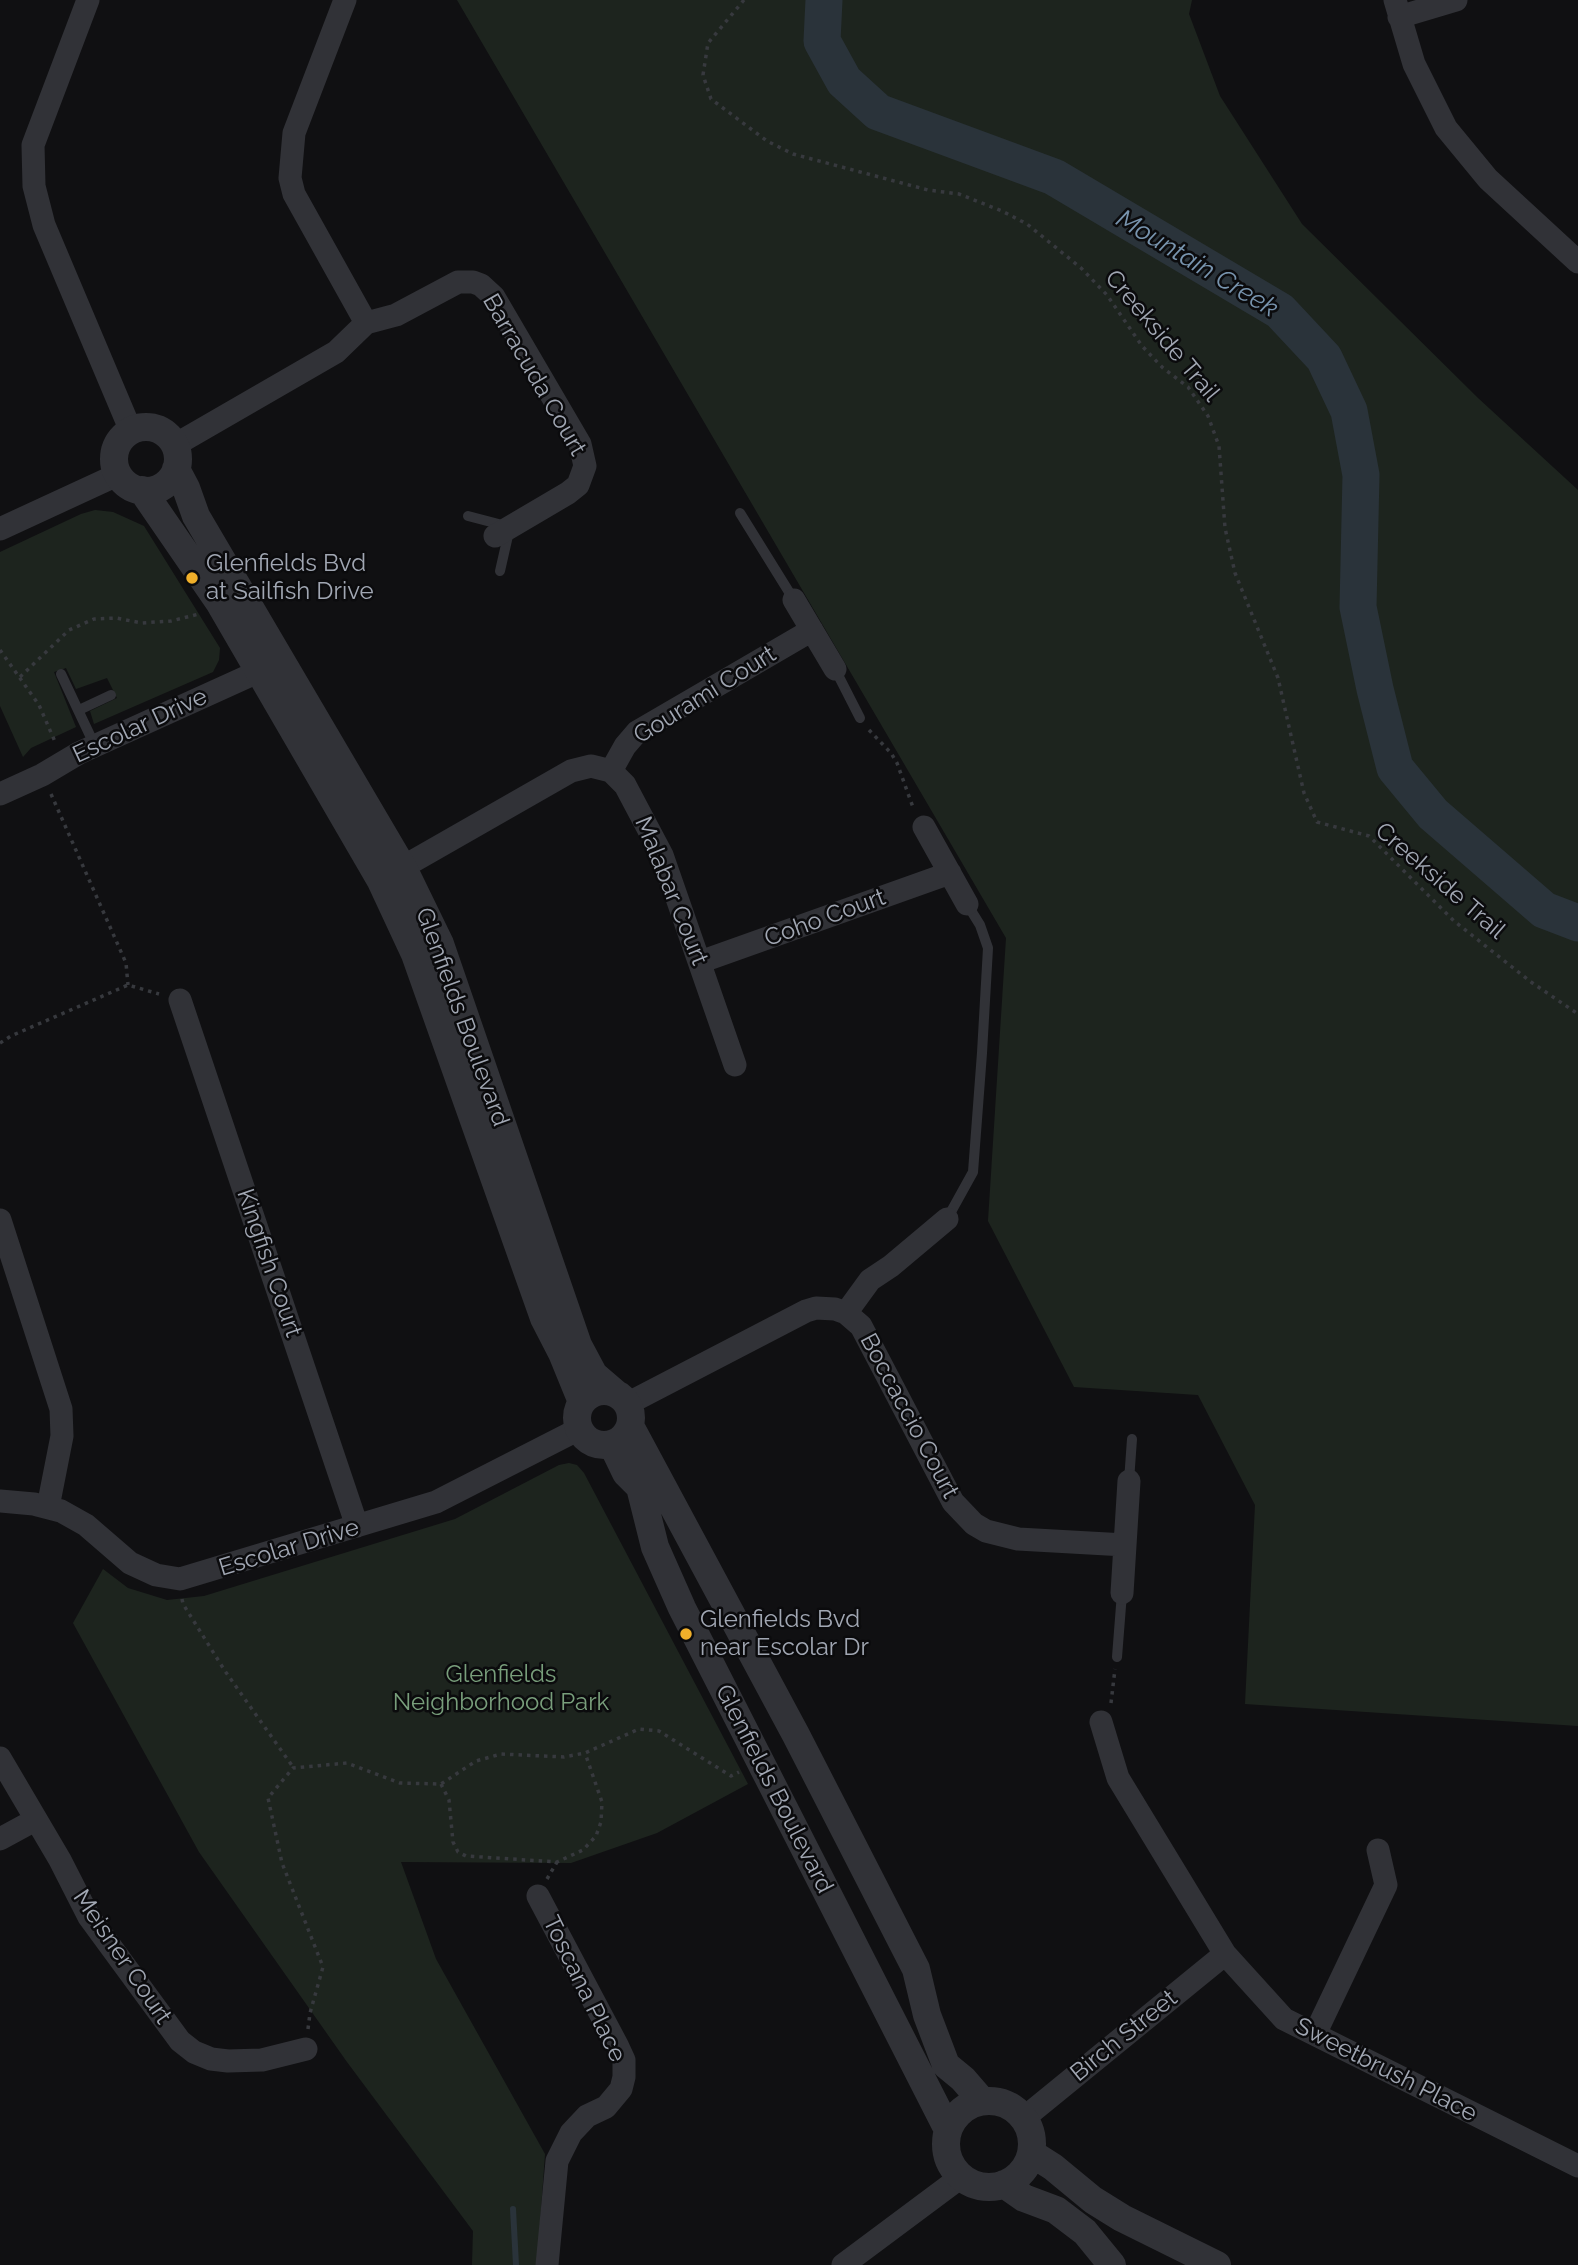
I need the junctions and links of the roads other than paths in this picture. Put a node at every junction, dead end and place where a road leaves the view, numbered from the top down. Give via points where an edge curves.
1 (88, 0) edge
2 (345, 0) edge
3 (1456, 0) edge
4 (1397, 8) edge
5 (1578, 262) edge
6 (366, 323) junction
7 (131, 431) junction
8 (176, 457) junction
9 (119, 474) junction
10 (142, 490) junction
11 (740, 513) dead end
12 (468, 516) dead end
13 (0, 529) edge
14 (502, 532) junction
15 (500, 571) dead end
16 (794, 600) joint
17 (812, 630) junction
18 (271, 666) junction
19 (835, 669) joint
20 (61, 674) dead end
21 (111, 695) dead end
22 (79, 710) junction
23 (860, 718) road end
24 (95, 746) junction
25 (611, 771) junction
26 (0, 794) edge
27 (924, 827) road end
28 (950, 873) junction
29 (392, 874) junction
30 (967, 904) joint
31 (700, 962) junction
32 (180, 1000) road end
33 (736, 1065) dead end
34 (947, 1219) joint
35 (0, 1220) edge
36 (846, 1313) junction
37 (581, 1416) junction
38 (621, 1417) junction
39 (1132, 1440) dead end
40 (1129, 1481) joint
41 (0, 1501) edge
42 (48, 1507) junction
43 (357, 1527) junction
44 (1125, 1545) junction
45 (1122, 1592) joint
46 (1117, 1657) road end
47 (1101, 1722) road end
48 (0, 1758) edge
49 (35, 1820) junction
50 (0, 1839) edge
51 (1378, 1850) dead end
52 (538, 1896) dead end
53 (1225, 1954) junction
54 (1315, 2034) junction
55 (306, 2049) road end
56 (982, 2101) junction
57 (1024, 2118) junction
58 (948, 2130) junction
59 (1031, 2153) junction
60 (1578, 2166) edge
61 (961, 2177) junction
62 (1004, 2184) junction
63 (547, 2265) edge
64 (844, 2265) edge
65 (1112, 2265) edge
66 (1217, 2265) edge

1 - 7 street via 33,145 34,186 44,225
2 - 6 street via 294,133 290,178 294,194
3 - 4 street
4 - 5 street via 1414,64 1446,128 1488,179
6 - 8 street, Barracuda Court via 336,352
6 - 14 street, Barracuda Court via 396,315 458,282 481,285 494,298 580,444 585,467 578,485 568,493
7 - 8 street via 150,426 160,430 169,436
7 - 9 street via 116,449
8 - 10 street via 163,486
8 - 18 street, Glenfields Boulevard via 195,516
9 - 10 street via 127,484
9 - 13 street
10 - 18 street, Glenfields Boulevard via 219,602
11 - 16 lane
12 - 14 lane
14 - 15 lane
16 - 17 street
17 - 19 street
17 - 25 street, Gourami Court via 637,732
18 - 24 street, Escolar Drive
18 - 29 street, Glenfields Boulevard
19 - 23 lane
20 - 22 lane
21 - 22 lane
22 - 24 lane
24 - 26 street, Escolar Drive
25 - 29 street via 591,766 571,771
25 - 31 street, Malabar Court via 625,785 654,838
27 - 28 street
28 - 30 street
28 - 31 street, Coho Court
29 - 37 street, Glenfields Boulevard via 415,954
29 - 38 street, Glenfields Boulevard via 440,944 578,1345
30 - 34 lane via 988,948 982,1053 973,1172
31 - 33 street, Malabar Court
32 - 43 street, Kingfish Court
34 - 36 street via 870,1280
35 - 42 street via 61,1409 62,1436
36 - 38 street, Boccaccio Court via 827,1307 806,1311
36 - 44 street, Boccaccio Court via 861,1326 954,1502 974,1524 1018,1539
37 - 38 street via 596,1392 605,1391
37 - 38 street via 590,1441 598,1445
37 - 43 street, Escolar Drive via 452,1495
38 - 56 street, Glenfields Boulevard via 796,1735 916,1969 946,2065
38 - 58 street, Glenfields Boulevard via 626,1473 640,1486 655,1547 682,1608
39 - 40 lane
40 - 44 street
41 - 42 street
42 - 43 street, Escolar Drive via 86,1525 130,1563 180,1579
44 - 45 street
45 - 46 lane
47 - 53 street, Sweetbrush Place via 1118,1778
48 - 49 street, Meisner Court
49 - 50 street
49 - 55 street, Meisner Court via 89,1917 180,2041 194,2052 228,2061 262,2060
51 - 54 street via 1386,1885
52 - 63 street, Toscana Place via 624,2060 621,2089 606,2107 587,2116 571,2133 556,2161
53 - 54 street, Sweetbrush Place via 1284,2019
53 - 57 street, Birch Street
54 - 60 street, Sweetbrush Place
56 - 57 street via 1005,2103
56 - 58 street via 955,2116
57 - 59 street via 1031,2134
58 - 61 street via 947,2155
59 - 62 street via 1017,2177
59 - 66 street via 1122,2218
61 - 62 street via 989,2187
61 - 64 street
62 - 65 street via 1056,2210 1085,2232

